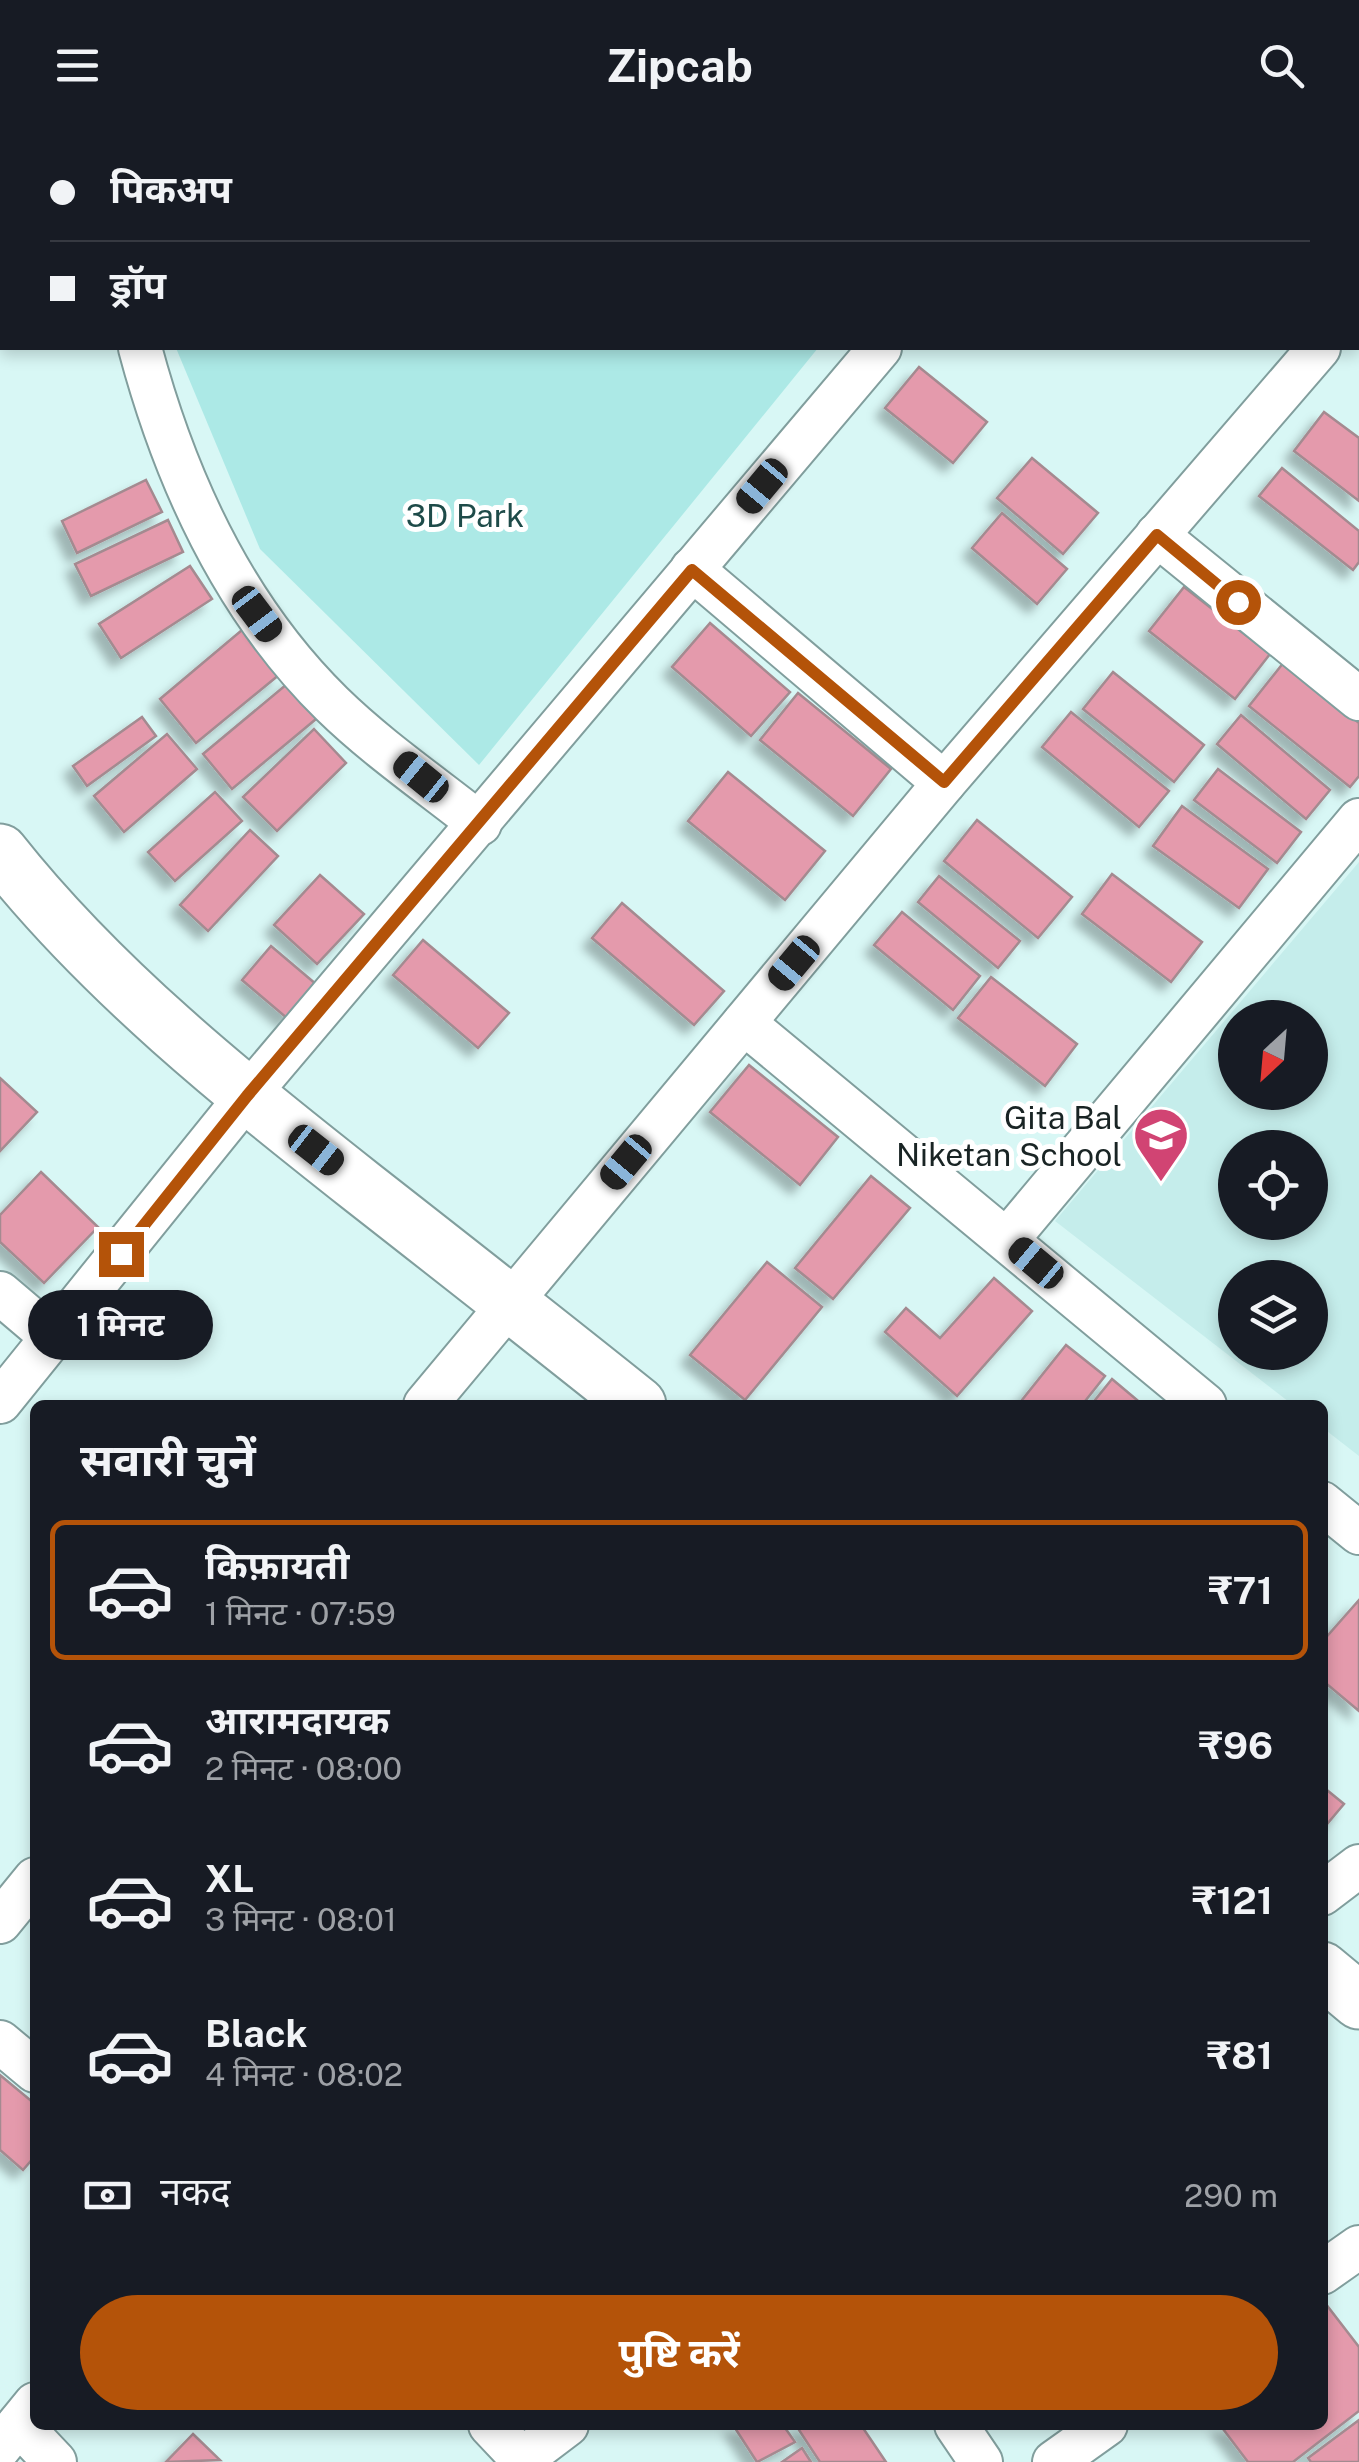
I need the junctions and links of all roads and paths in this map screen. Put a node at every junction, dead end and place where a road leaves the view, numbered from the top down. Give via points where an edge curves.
1 (141, 350) edge
2 (878, 350) edge
3 (1317, 350) edge
4 (1157, 535) junction
5 (692, 570) junction
6 (1359, 699) edge
7 (944, 782) junction
8 (1359, 820) edge
9 (480, 824) junction
10 (0, 852) edge
11 (744, 1023) junction
12 (247, 1096) junction
13 (1007, 1240) junction
14 (0, 1292) edge
15 (510, 1302) junction
16 (54, 1338) junction
17 (429, 1400) edge
18 (632, 1400) edge
19 (1199, 1400) edge
20 (0, 1402) edge
21 (1328, 1508) edge
22 (1359, 1534) edge
23 (1359, 1866) edge
24 (30, 1885) edge
25 (1328, 1889) edge
26 (0, 1922) edge
27 (1328, 1975) edge
28 (1359, 2001) edge
29 (0, 2042) edge
30 (30, 2067) edge
31 (1359, 2247) edge
32 (1328, 2268) edge
33 (18, 2425) edge
34 (494, 2430) edge
35 (559, 2430) edge
36 (959, 2430) edge
37 (1099, 2430) edge
38 (520, 2460) edge
39 (55, 2462) edge
40 (981, 2462) edge
41 (1054, 2462) edge

1 - 9 street via 170,450 241,592 334,706
2 - 5 street
3 - 4 street
4 - 6 street
4 - 7 street
5 - 7 street
5 - 9 street
7 - 11 street
8 - 13 street
9 - 12 street
10 - 12 street via 156,1017
11 - 13 street
11 - 15 street
12 - 15 street
12 - 16 street
13 - 19 street
14 - 16 street
15 - 17 street
15 - 18 street
16 - 20 street
21 - 22 street
23 - 25 street
24 - 26 street
27 - 28 street
29 - 30 street
31 - 32 street
33 - 39 street
34 - 38 street
35 - 38 street
36 - 40 street
37 - 41 street

